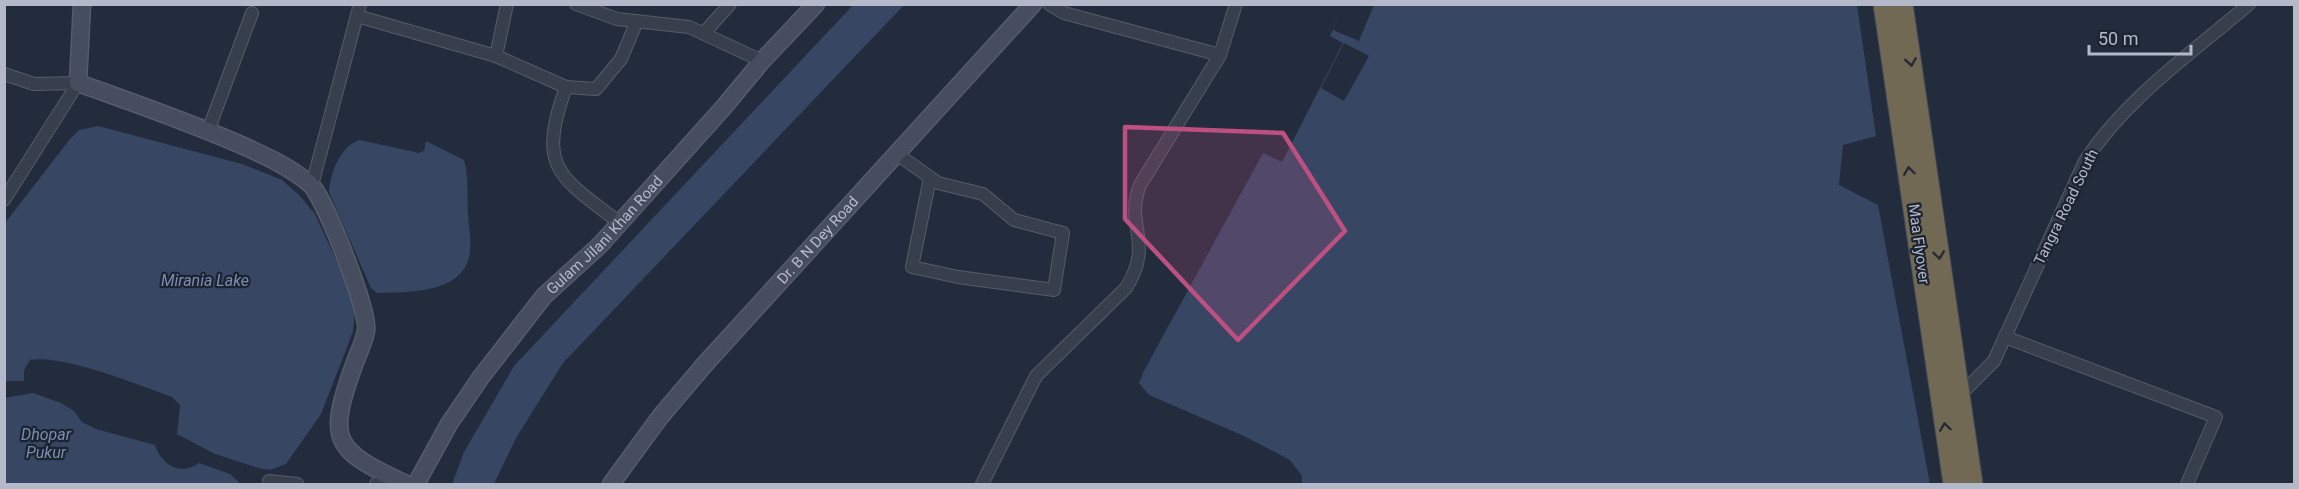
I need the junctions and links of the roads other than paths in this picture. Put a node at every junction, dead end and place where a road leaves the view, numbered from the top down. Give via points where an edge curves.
1 (82, 4) edge
2 (507, 4) edge
3 (576, 4) edge
4 (730, 4) edge
5 (816, 4) edge
6 (1033, 4) edge
7 (1049, 4) edge
8 (1236, 4) edge
9 (1884, 4) edge
10 (1902, 4) edge
11 (2249, 4) edge
12 (358, 10) edge
13 (252, 13) dead end
14 (637, 21) junction
15 (704, 33) junction
16 (1220, 55) junction
17 (496, 56) junction
18 (762, 61) junction
19 (4, 74) edge
20 (78, 82) junction
21 (566, 87) junction
22 (208, 131) junction
23 (897, 154) junction
24 (930, 178) junction
25 (312, 185) junction
26 (4, 200) edge
27 (620, 223) junction
28 (2005, 337) junction
29 (1935, 394) dead end
30 (269, 481) dead end
31 (402, 482) edge
32 (297, 484) edge
33 (376, 484) edge
34 (416, 484) edge
35 (611, 484) edge
36 (982, 484) edge
37 (1954, 484) edge
38 (1972, 484) edge
39 (2187, 484) edge

1 - 20 street
2 - 17 street
3 - 14 street via 618,19
4 - 15 street
5 - 18 street, Gulam Jilani Khan Road
6 - 23 street, Dr. B N Dey Road
7 - 16 street via 1064,13
8 - 16 street
37 -> 9 highway, Maa Flyover, bridge
10 -> 38 highway, Maa Flyover, bridge
11 - 28 street, Tangra Road South via 2127,108 2101,137 2085,161
12 - 17 street
12 - 25 street
13 - 22 street
14 - 15 street via 689,27
14 - 21 street via 621,59 596,89
15 - 18 street
16 - 36 street via 1140,185 1134,207 1141,248 1134,276 1036,376
17 - 21 street
18 - 27 street, Gulam Jilani Khan Road
19 - 20 street via 34,84
20 - 22 street
20 - 26 street
21 - 27 street via 553,129 551,148 557,164 569,184
22 - 25 street via 276,161
23 - 24 street
23 - 35 street, Dr. B N Dey Road via 705,364
24 - 24 street via 983,194 1014,220 1063,233 1054,290 912,267
25 - 31 street via 363,306 367,329 339,410 338,432 347,448 365,465
27 - 34 street, Gulam Jilani Khan Road via 544,297 481,376
28 - 29 street, Tangra Road South via 1994,361 1965,390
28 - 39 street via 2216,417
30 - 32 street
31 - 33 street

